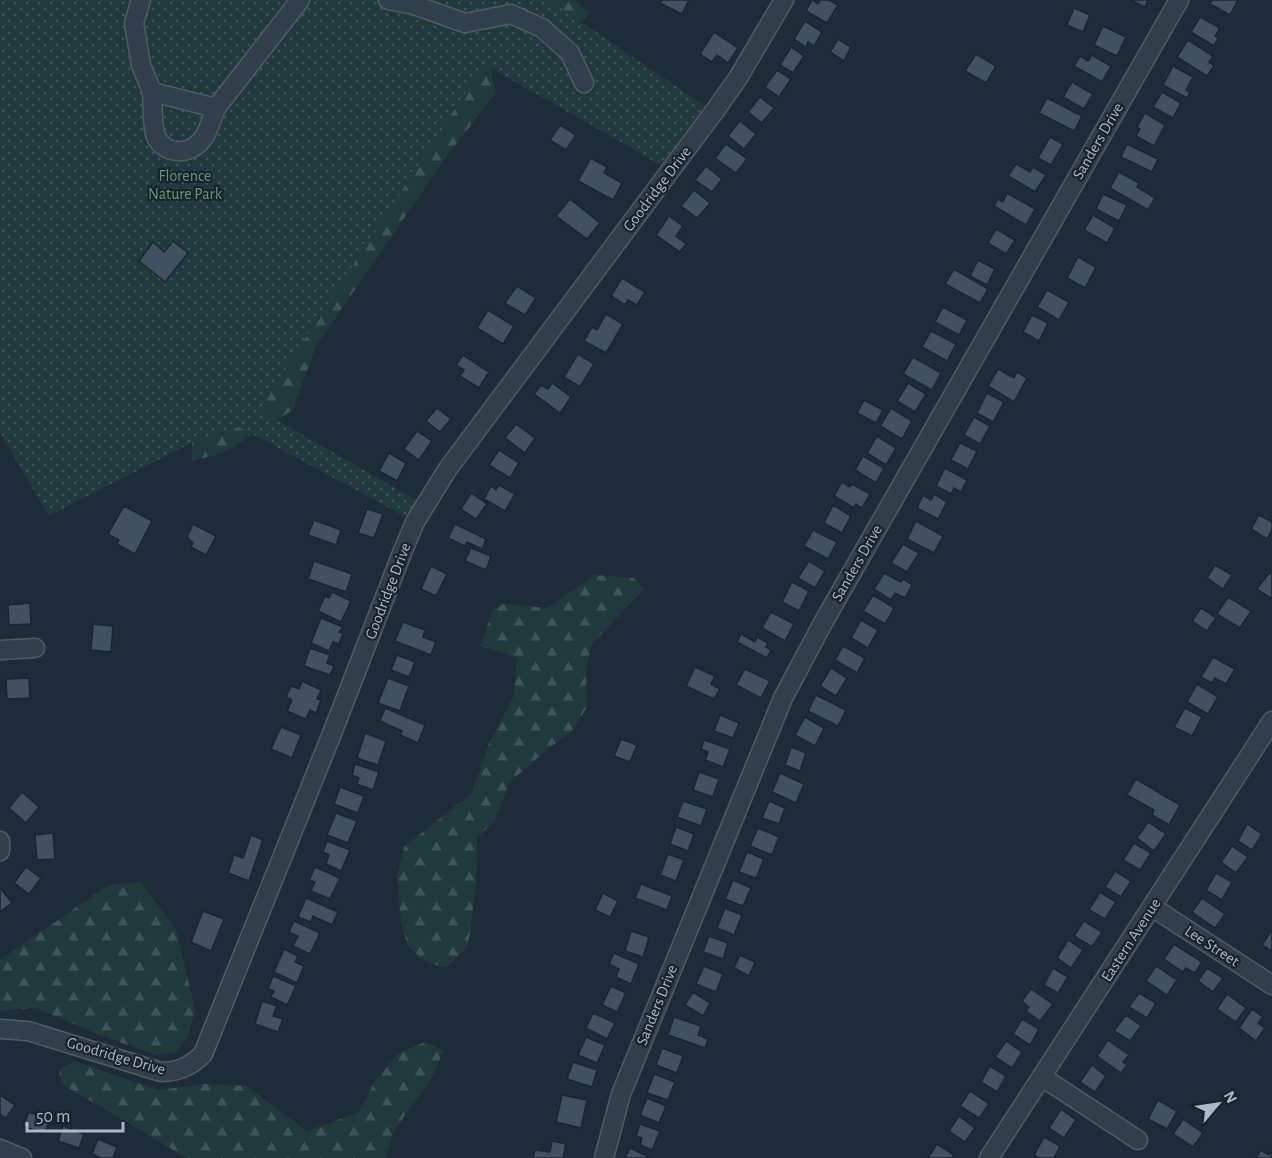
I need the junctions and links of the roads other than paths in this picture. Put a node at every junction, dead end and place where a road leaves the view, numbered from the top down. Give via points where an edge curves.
1 (141, 0) edge
2 (300, 0) edge
3 (388, 0) edge
4 (784, 0) edge
5 (1179, 0) edge
6 (584, 83) dead end
7 (152, 92) junction
8 (216, 108) junction
9 (35, 648) dead end
10 (0, 650) edge
11 (1272, 721) edge
12 (0, 841) edge
13 (0, 851) edge
14 (1152, 907) junction
15 (1272, 985) edge
16 (0, 1029) edge
17 (1042, 1077) junction
18 (1138, 1140) dead end
19 (0, 1149) edge
20 (22, 1158) edge
21 (604, 1158) edge
22 (989, 1158) edge

1 - 7 street via 134,23 141,65
2 - 8 street
3 - 6 street via 465,23 511,14 542,28 570,53
4 - 16 street, Goodridge Drive via 714,112 428,500 402,554 203,1054 185,1068 161,1072 28,1031
5 - 21 street, Sanders Drive via 783,698 621,1094
7 - 8 street
7 - 8 street via 155,133 161,145 170,150 188,150 202,141
9 - 10 street
11 - 14 street, Eastern Avenue
12 - 13 street
14 - 15 street, Lee Street
14 - 17 street, Eastern Avenue
17 - 18 street
17 - 22 street, Eastern Avenue
19 - 20 street

